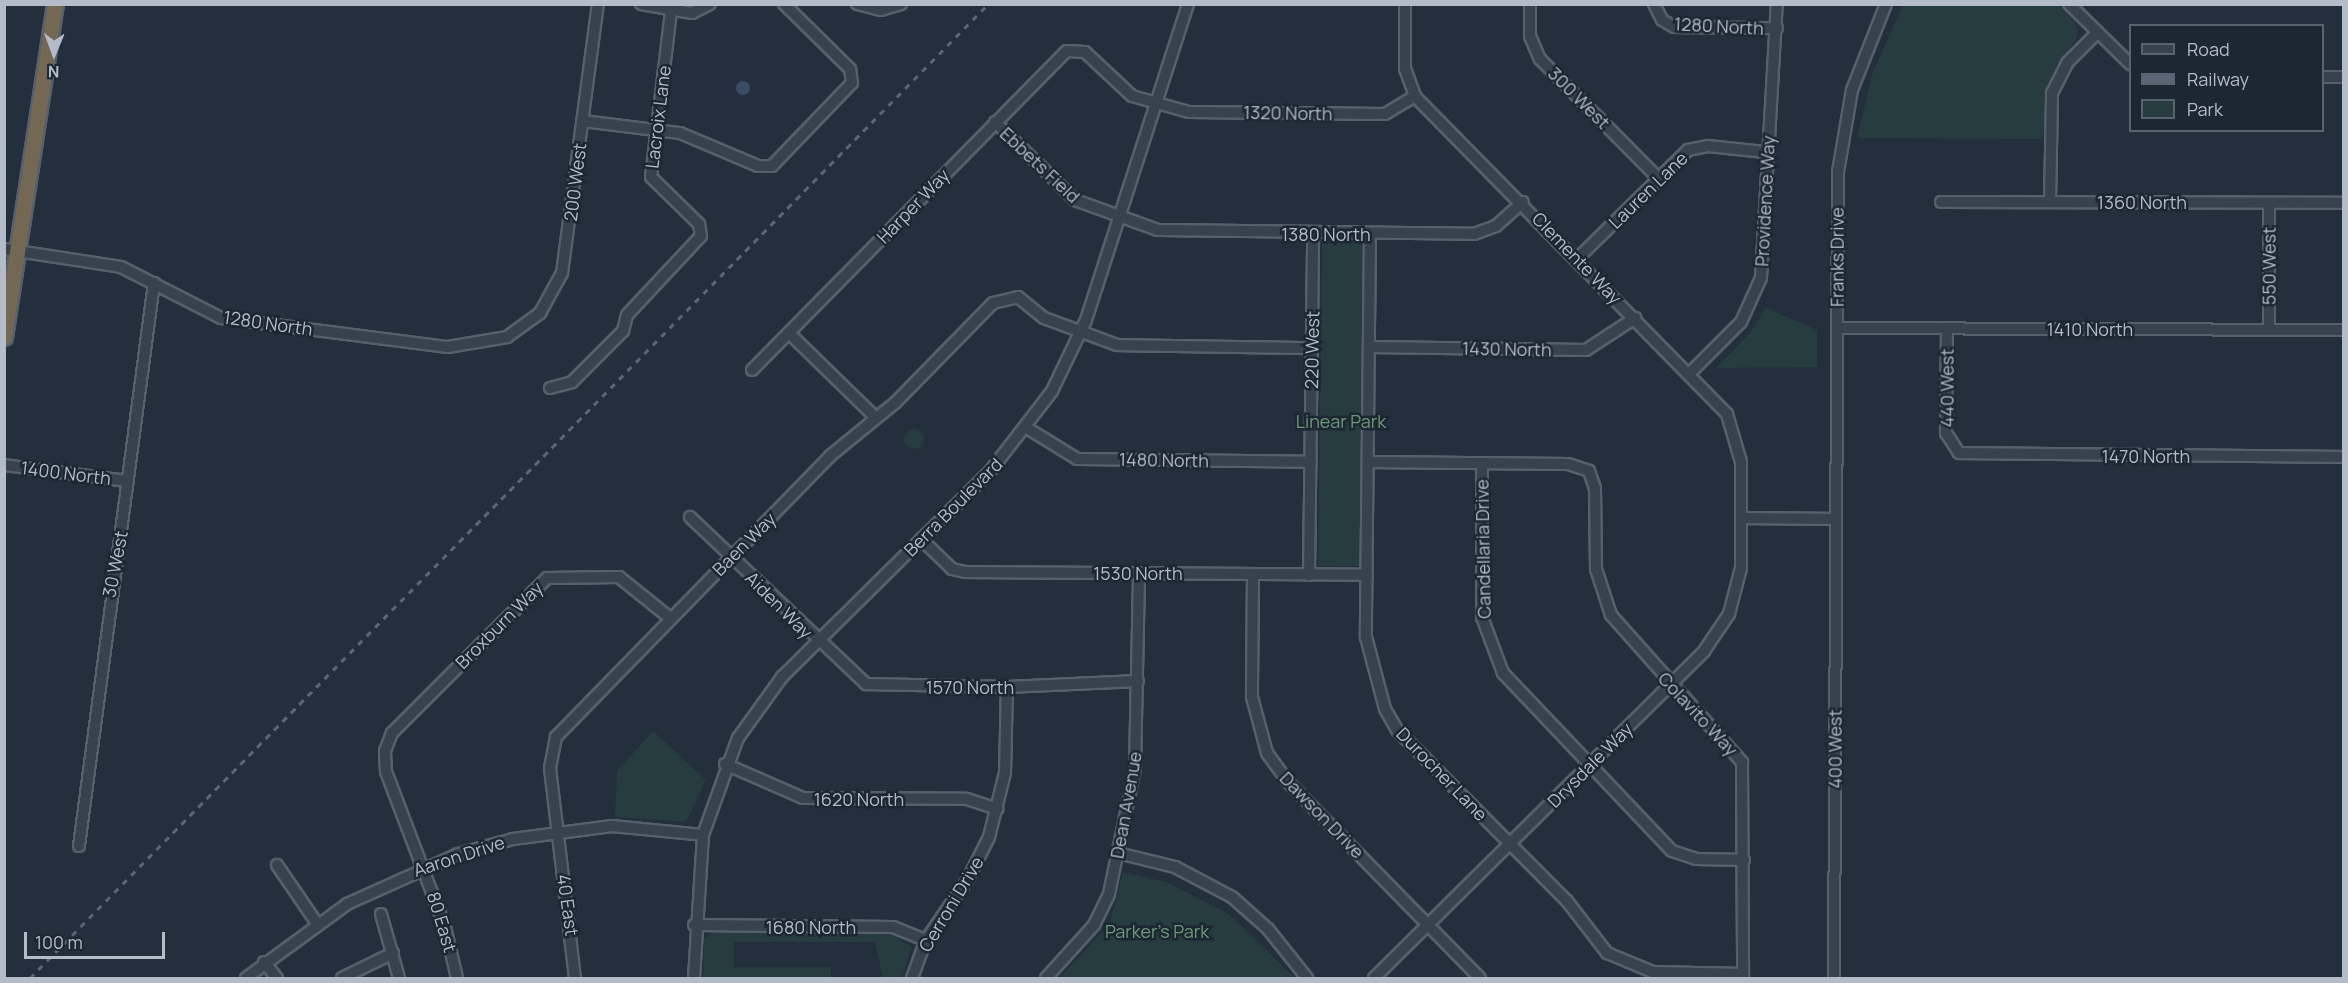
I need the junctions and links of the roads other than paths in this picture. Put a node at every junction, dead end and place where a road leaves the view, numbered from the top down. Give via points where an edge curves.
1 (55, 4) edge
2 (598, 4) edge
3 (641, 4) edge
4 (710, 4) edge
5 (784, 4) edge
6 (857, 4) edge
7 (901, 4) edge
8 (1188, 4) edge
9 (1405, 4) edge
10 (1530, 4) edge
11 (1654, 4) edge
12 (1777, 4) edge
13 (1886, 4) edge
14 (2069, 4) edge
15 (672, 11) junction
16 (1777, 28) junction
17 (2097, 33) junction
18 (1077, 50) joint
19 (2129, 63) edge
20 (2324, 77) edge
21 (2343, 77) edge
22 (1415, 96) junction
23 (1157, 104) junction
24 (583, 121) junction
25 (995, 122) junction
26 (656, 130) junction
27 (1765, 153) junction
28 (1658, 178) junction
29 (1523, 202) junction
30 (1941, 202) dead end
31 (2050, 202) junction
32 (2269, 203) junction
33 (2343, 203) edge
34 (1120, 218) junction
35 (1313, 234) junction
36 (1370, 234) junction
37 (11, 250) edge
38 (1578, 258) junction
39 (154, 283) junction
40 (1635, 318) junction
41 (1837, 328) junction
42 (1947, 329) junction
43 (2269, 329) junction
44 (2343, 330) edge
45 (789, 333) junction
46 (1082, 333) junction
47 (4, 337) edge
48 (507, 337) joint
49 (1369, 347) junction
50 (1312, 348) junction
51 (752, 370) dead end
52 (1691, 372) junction
53 (550, 388) dead end
54 (876, 418) junction
55 (1027, 428) junction
56 (1951, 447) joint
57 (2343, 457) edge
58 (1311, 462) junction
59 (1368, 462) junction
60 (1482, 463) junction
61 (4, 465) edge
62 (128, 481) junction
63 (690, 517) dead end
64 (1742, 518) junction
65 (1835, 519) junction
66 (921, 539) junction
67 (731, 558) junction
68 (1139, 573) junction
69 (1253, 574) junction
70 (1309, 575) junction
71 (1367, 575) junction
72 (670, 618) junction
73 (818, 642) junction
74 (1138, 681) junction
75 (1671, 684) junction
76 (1007, 687) junction
77 (385, 751) joint
78 (725, 764) junction
79 (1590, 764) junction
80 (997, 809) junction
81 (558, 832) junction
82 (703, 836) junction
83 (1510, 844) junction
84 (79, 846) dead end
85 (1118, 853) junction
86 (1744, 860) junction
87 (277, 866) dead end
88 (423, 866) junction
89 (381, 914) dead end
90 (316, 922) junction
91 (1428, 924) junction
92 (694, 925) junction
93 (926, 940) junction
94 (393, 953) junction
95 (264, 962) junction
96 (1743, 976) edge
97 (246, 978) edge
98 (277, 978) edge
99 (342, 978) edge
100 (399, 978) edge
101 (457, 978) edge
102 (575, 978) edge
103 (694, 978) edge
104 (912, 978) edge
105 (1046, 978) edge
106 (1307, 978) edge
107 (1374, 978) edge
108 (1480, 978) edge
109 (1834, 978) edge

1 - 37 highway via 38,123
2 - 24 street, 200 West
3 - 15 street
4 - 15 street via 700,12
5 - 26 street via 849,69 852,83 772,166
6 - 7 street via 881,10
8 - 23 street, Berra Boulevard
9 - 22 street, Clemente Way via 1405,69
10 - 28 street, 300 West via 1531,42 1540,59
11 - 16 street, 1280 North via 1662,20 1679,27
12 - 16 street, Providence Way
13 - 41 street, Franks Drive via 1858,70 1839,151
14 - 17 street
15 - 26 street, Lacroix Lane
16 - 27 street, Providence Way via 1776,88
17 - 19 street
17 - 31 street via 2067,63 2052,93
18 - 23 street, 1320 North via 1126,93
18 - 25 street, Harper Way via 1060,56
20 - 21 street
22 - 23 street, 1320 North via 1385,114 1189,112
22 - 29 street, Clemente Way
23 - 34 street, Berra Boulevard
24 - 26 street
24 - 48 street, 200 West via 562,273 540,313
25 - 34 street, Ebbets Field via 1075,200
25 - 45 street, Harper Way
26 - 53 street, Lacroix Lane via 651,177 699,224 701,236 627,315 623,330 609,345 572,382
27 - 28 street, Lauren Lane via 1697,147
27 - 52 street, Providence Way via 1763,263 1756,295 1734,330
28 - 38 street, Lauren Lane
29 - 36 street, 1380 North via 1482,233
29 - 38 street, Clemente Way
30 - 31 street, 1360 North
31 - 32 street, 1360 North
32 - 33 street, 1360 North
32 - 43 street, 550 West
34 - 35 street, 1380 North via 1176,232
34 - 46 street, Berra Boulevard
35 - 36 street, 1380 North
35 - 50 street, 220 West
36 - 49 street, Durocher Lane
37 - 39 street, 1280 North via 121,267
37 - 47 highway
38 - 40 street, Clemente Way
39 - 48 street, 1280 North via 221,318 448,347
39 - 62 street, 30 West
40 - 49 street, 1430 North via 1586,350
40 - 52 street, Clemente Way
41 - 42 street, 1410 North
41 - 65 street, Franks Drive
42 - 43 street, 1410 North
42 - 56 street, 440 West via 1946,426
43 - 44 street, 1410 North
45 - 51 street, Harper Way
45 - 54 street
46 - 50 street via 1132,346
46 - 54 street, Baen Way via 1044,318 1010,296 993,303
46 - 55 street, Berra Boulevard
49 - 59 street, Durocher Lane
50 - 58 street, 220 West
52 - 64 street, Clemente Way via 1720,403 1734,432 1741,462
54 - 67 street, Baen Way via 830,456
55 - 58 street, 1480 North via 1077,459
55 - 66 street, Berra Boulevard
56 - 57 street, 1470 North via 1969,455
58 - 70 street, 220 West
59 - 60 street
59 - 71 street, Durocher Lane
60 - 75 street, Colavito Way via 1568,464 1589,471 1595,488 1595,557 1602,594 1623,634
60 - 79 street, Candellaria Drive via 1481,605 1487,640 1510,683
61 - 62 street, 1400 North
62 - 84 street, 30 West
63 - 67 street, Aiden Way
64 - 65 street
64 - 75 street, Drysdale Way via 1740,580 1729,614 1711,643
65 - 109 street, 400 West
66 - 68 street, 1530 North via 952,569 964,572
66 - 73 street, Berra Boulevard
67 - 72 street, Baen Way
67 - 73 street, Aiden Way
68 - 69 street, 1530 North
68 - 74 street, Dean Avenue
69 - 70 street, 1530 North
69 - 91 street, Dawson Drive via 1252,697 1267,753 1287,781
70 - 71 street, 1530 North
71 - 83 street, Durocher Lane via 1368,655 1385,709 1398,730
72 - 77 street, Broxburn Way via 619,577 547,578 392,733
72 - 81 street, Baen Way via 556,737 550,768
73 - 76 street, 1570 North via 850,675 873,686
73 - 78 street, Berra Boulevard via 782,677
74 - 76 street, 1570 North
74 - 85 street, Dean Avenue via 1135,768
75 - 79 street, Drysdale Way
75 - 86 street, Colavito Way via 1742,762
76 - 80 street, Cerroni Drive via 1005,772
77 - 88 street, 80 East via 386,772
78 - 80 street, 1620 North via 803,798 967,799
78 - 82 street, Berra Boulevard
79 - 83 street, Drysdale Way
79 - 86 street, Candellaria Drive via 1672,851 1696,859
80 - 93 street, Cerroni Drive via 968,879
81 - 82 street, Aaron Drive via 642,827
81 - 88 street, Aaron Drive via 486,845
81 - 102 street, 40 East
82 - 92 street, Berra Boulevard
83 - 91 street, Drysdale Way
83 - 96 street, Durocher Lane via 1615,959 1653,972
85 - 105 street, Dean Avenue via 1100,916
85 - 106 street via 1175,867 1220,889 1268,929
86 - 96 street, Colavito Way
87 - 90 street
88 - 90 street, Aaron Drive
88 - 101 street, 80 East
89 - 94 street
90 - 95 street, Aaron Drive
91 - 107 street, Drysdale Way
91 - 108 street, Dawson Drive
92 - 93 street, 1680 North via 894,927
92 - 103 street, Berra Boulevard
93 - 104 street, Cerroni Drive
94 - 99 street
94 - 100 street
95 - 97 street, Aaron Drive
95 - 98 street

